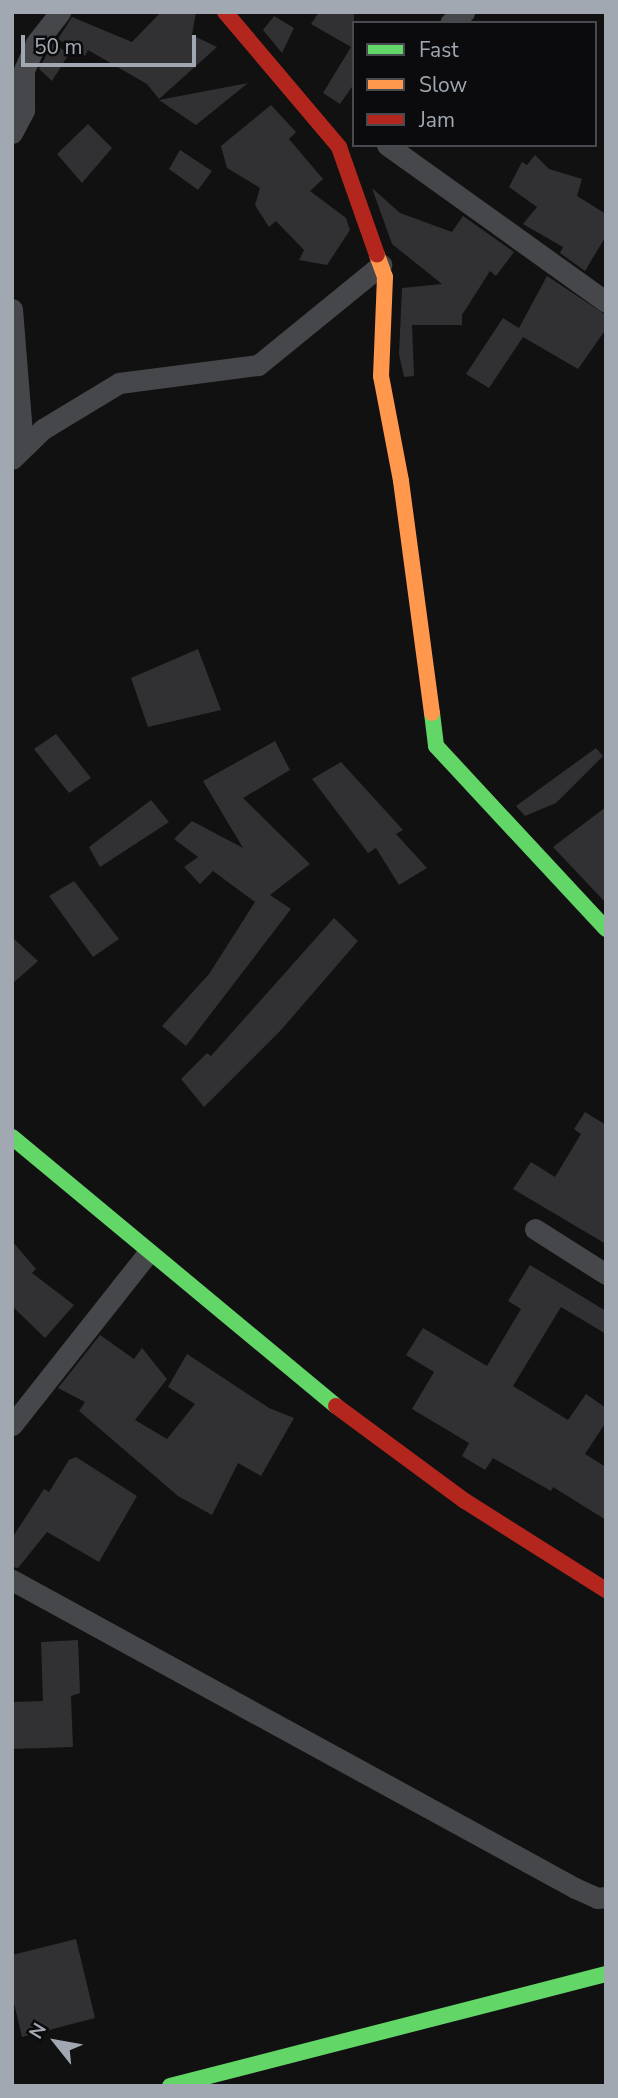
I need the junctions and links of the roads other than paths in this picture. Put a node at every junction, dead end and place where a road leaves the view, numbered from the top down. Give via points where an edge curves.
1 (60, 12) edge
2 (225, 12) edge
3 (18, 107) edge
4 (12, 134) edge
5 (346, 146) edge
6 (390, 147) edge
7 (381, 265) junction
8 (606, 302) edge
9 (12, 309) edge
10 (18, 452) edge
11 (606, 929) edge
12 (12, 1137) edge
13 (535, 1229) dead end
14 (148, 1253) junction
15 (606, 1274) edge
16 (12, 1425) edge
17 (12, 1580) edge
18 (606, 1590) edge
19 (606, 1897) edge
20 (606, 1974) edge
21 (170, 2086) edge

1 - 3 street via 36,43 24,70
2 - 5 street
3 - 4 street
5 - 7 street
6 - 8 street
7 - 10 street via 258,365 119,383
7 - 11 street via 385,277 381,376 401,481 436,746
9 - 10 street
12 - 14 street
13 - 15 street
14 - 16 street
14 - 18 street via 380,1440
17 - 19 street via 575,1888
20 - 21 street

